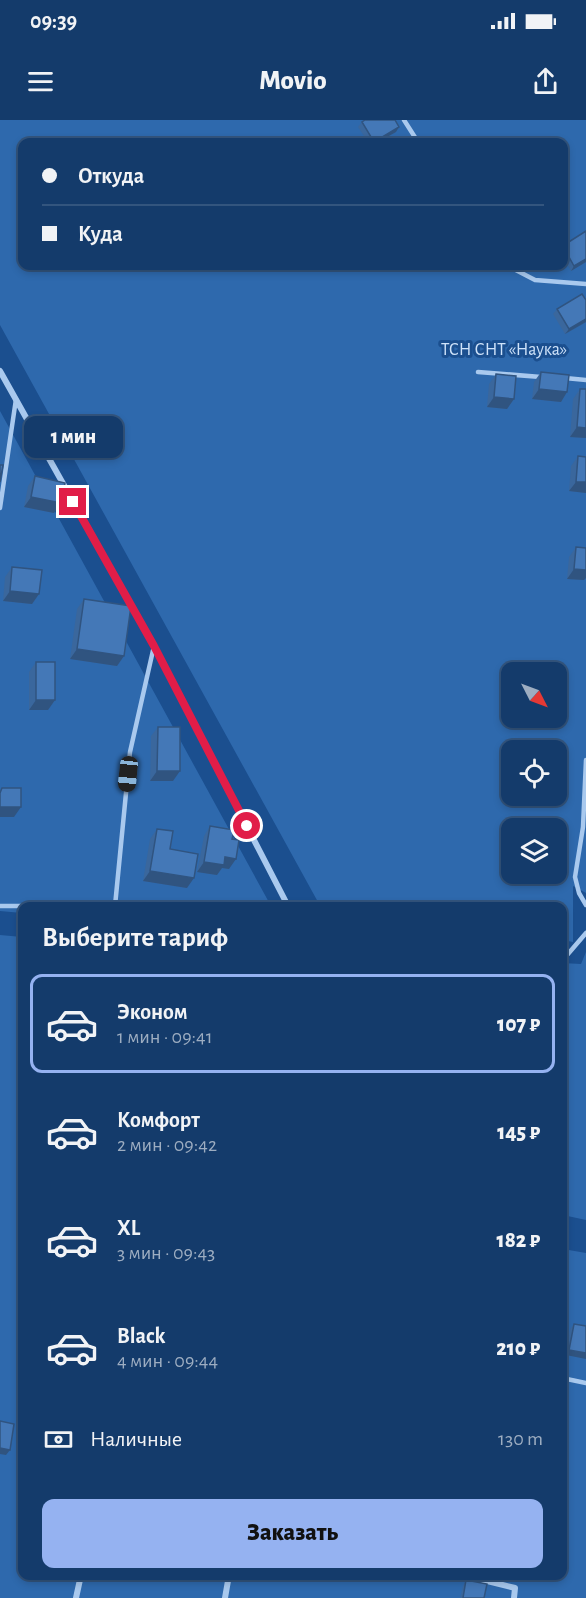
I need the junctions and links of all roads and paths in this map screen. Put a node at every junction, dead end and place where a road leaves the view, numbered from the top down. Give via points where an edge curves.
1 (404, 120) edge
2 (415, 138) edge
3 (516, 270) edge
4 (586, 284) edge
5 (0, 371) edge
6 (478, 372) dead end
7 (550, 377) edge
8 (562, 378) edge
9 (586, 380) edge
10 (16, 399) junction
11 (0, 508) edge
12 (154, 646) junction
13 (586, 760) edge
14 (115, 902) edge
15 (286, 902) edge
16 (586, 905) edge
17 (0, 906) edge
18 (18, 906) edge
19 (586, 933) edge
20 (567, 954) edge
21 (567, 1379) edge
22 (586, 1383) edge
23 (80, 1580) edge
24 (228, 1580) edge
25 (483, 1580) edge
26 (76, 1598) edge
27 (225, 1598) edge
28 (514, 1598) edge

1 - 2 lane
3 - 4 lane via 535,280
5 - 10 street
6 - 7 lane
8 - 9 lane
10 - 11 lane
10 - 12 street
12 - 14 lane via 130,752
12 - 15 street
13 - 16 lane via 576,877
17 - 18 lane
19 - 20 lane
21 - 22 lane
23 - 26 street
24 - 27 street
25 - 28 street via 515,1588

